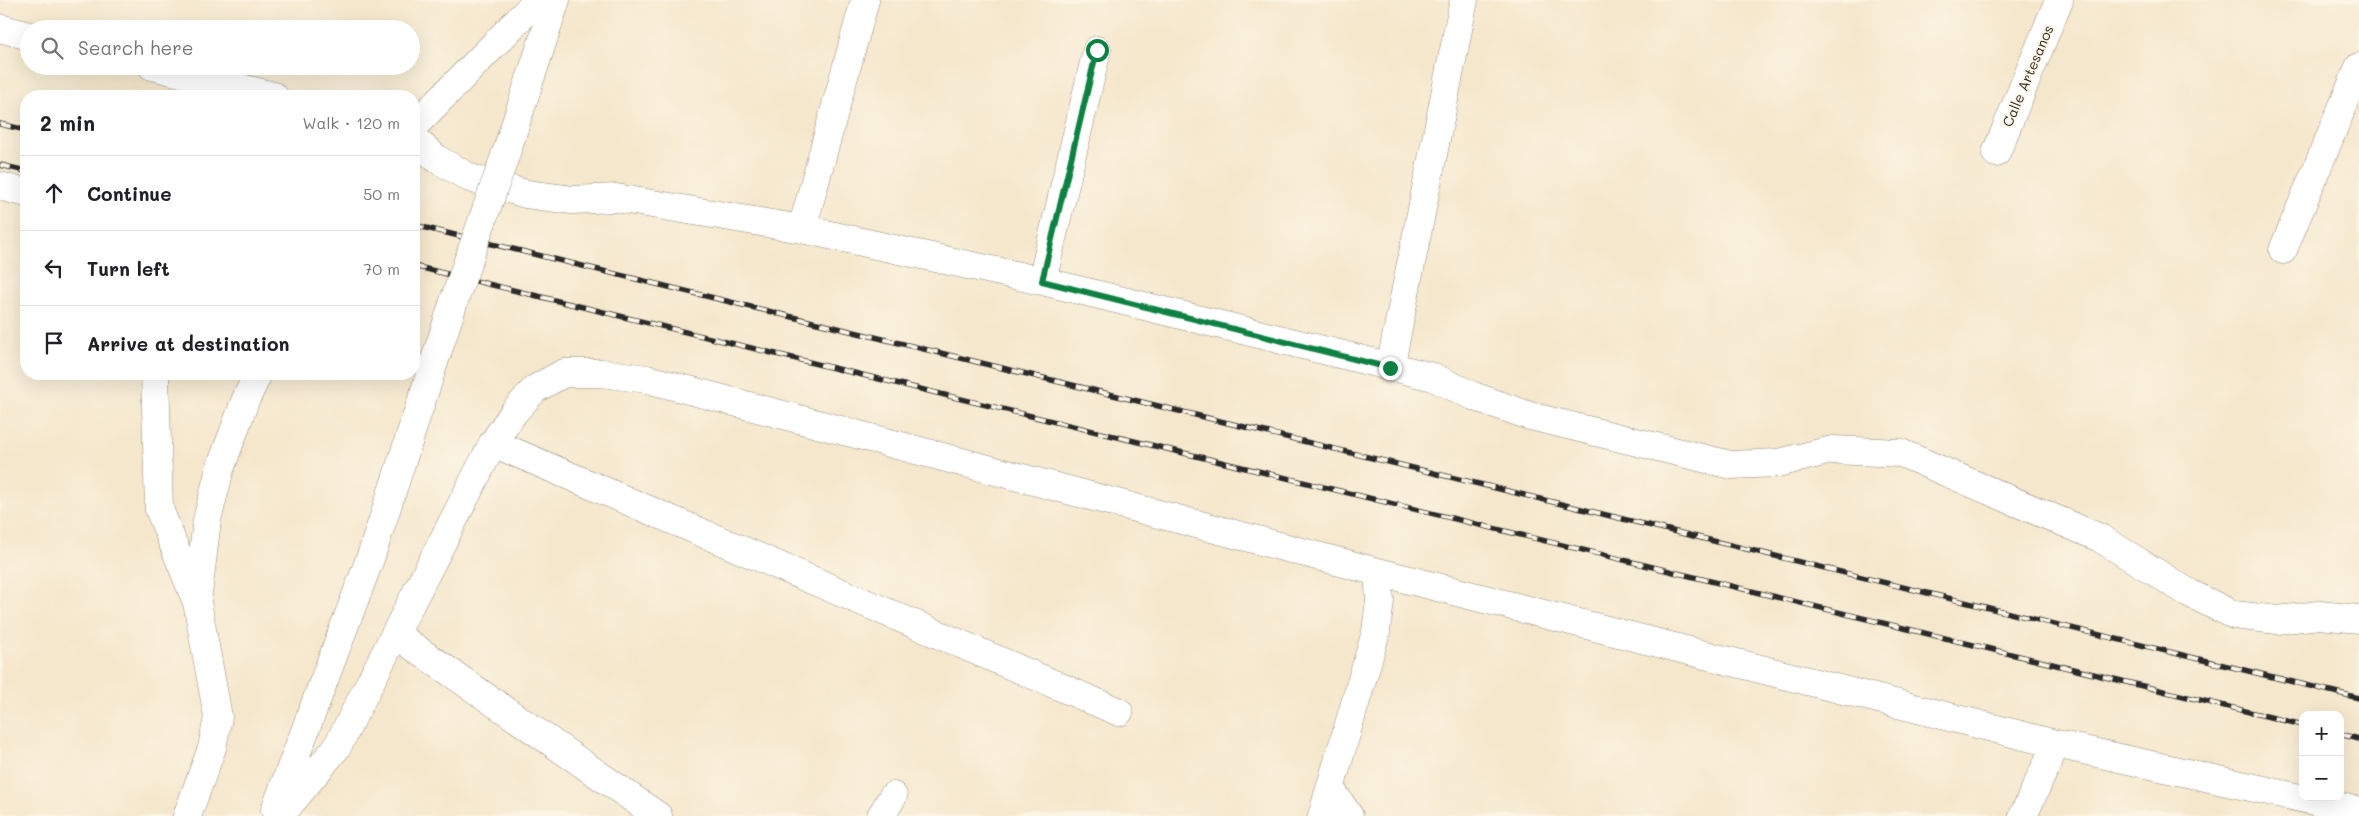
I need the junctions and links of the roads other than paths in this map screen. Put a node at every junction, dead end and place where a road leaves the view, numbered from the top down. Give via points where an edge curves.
1 (538, 0) edge
2 (556, 0) edge
3 (865, 0) edge
4 (1464, 0) edge
5 (2059, 0) edge
6 (0, 28) edge
7 (20, 34) edge
8 (1097, 50) dead end
9 (2359, 67) edge
10 (189, 75) edge
11 (250, 90) edge
12 (420, 120) edge
13 (420, 144) edge
14 (1996, 153) dead end
15 (0, 186) edge
16 (20, 191) edge
17 (802, 229) junction
18 (2283, 250) dead end
19 (1042, 281) junction
20 (1390, 368) junction
21 (155, 380) edge
22 (255, 380) edge
23 (493, 444) junction
24 (1378, 572) junction
25 (197, 602) junction
26 (2359, 619) edge
27 (395, 634) junction
28 (1119, 712) dead end
29 (2056, 744) junction
30 (1330, 788) junction
31 (2359, 811) edge
32 (187, 816) edge
33 (273, 816) edge
34 (280, 816) edge
35 (658, 816) edge
36 (1322, 816) edge
37 (1349, 816) edge
38 (2024, 816) edge

1 - 12 street
2 - 33 street, bridge via 371,556
3 - 17 street
4 - 20 street
5 - 14 street, Calle Artesanos
6 - 7 street
8 - 19 street
9 - 18 street
10 - 11 street
13 - 17 street via 437,159 470,178 526,194 572,200 616,198
15 - 16 street
17 - 19 street
19 - 20 street
20 - 26 street via 1433,377 1530,416 1731,465 1778,463 1832,450 1901,453 2100,538 2189,593 2234,615 2278,620 2319,615
21 - 25 street via 159,509
22 - 25 street via 220,469 207,520
23 - 24 street via 514,412 536,389 564,373 646,379
23 - 27 street
23 - 28 street
24 - 29 street
24 - 30 street via 1380,600 1376,632
25 - 32 street via 218,717 212,748
27 - 34 street via 336,747
27 - 35 street
29 - 31 street
29 - 38 street
30 - 36 street
30 - 37 street

